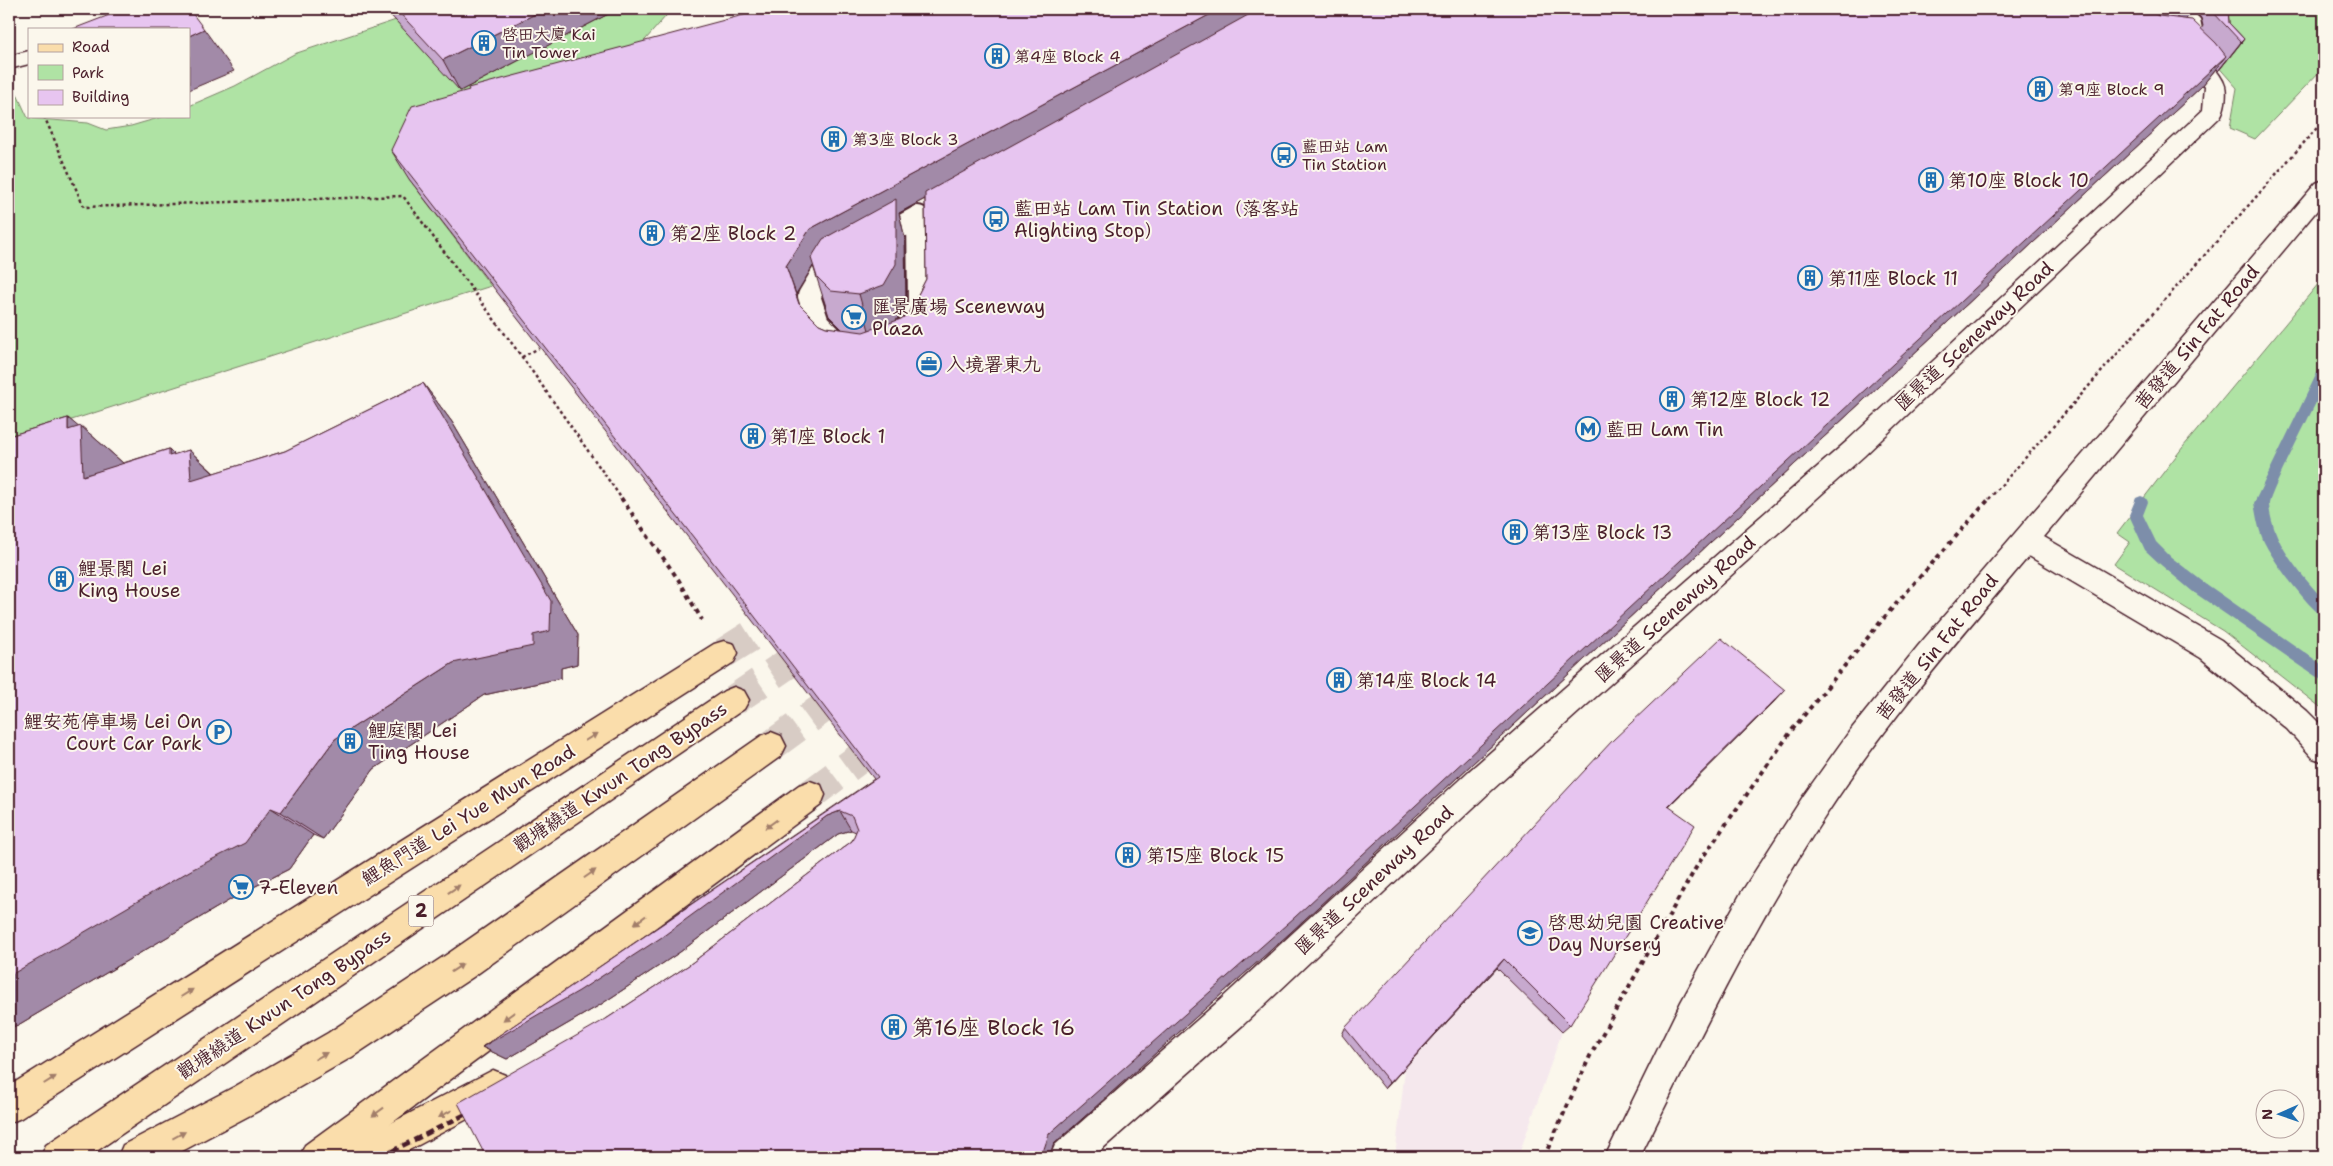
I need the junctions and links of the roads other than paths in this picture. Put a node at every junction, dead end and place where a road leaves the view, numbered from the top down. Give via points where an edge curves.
1 (2110, 9) edge
2 (2179, 9) edge
3 (2174, 41) junction
4 (28, 57) edge
5 (9, 63) edge
6 (2324, 188) edge
7 (927, 212) joint
8 (2026, 540) junction
9 (724, 653) tunnel mouth
10 (734, 700) tunnel mouth
11 (770, 746) tunnel mouth
12 (2324, 748) edge
13 (810, 795) tunnel mouth
14 (523, 1071) edge
15 (9, 1106) edge
16 (58, 1157) edge
17 (135, 1157) edge
18 (317, 1157) edge
19 (361, 1157) edge
20 (1067, 1157) edge
21 (1622, 1157) edge

1 - 3 street via 2118,25 2130,33 2160,42
2 - 3 street via 2190,19 2192,29 2187,37
3 - 20 street, 匯景道 Sceneway Road via 2201,66 2215,86 2213,112 1855,449 1480,781 1232,1012
4 - 5 street
6 - 8 street, 茜發道 Sin Fat Road
7 - 7 street, bridge via 825,268 810,296 818,322 837,342 872,347 903,335 919,308
8 - 12 street via 2211,649 2297,720
8 - 21 street, 茜發道 Sin Fat Road via 1859,742 1815,805 1752,904
15 -> 9 main road, 鯉魚門道 Lei Yue Mun Road
16 -> 10 main road, 觀塘繞道 Kwun Tong Bypass / 2
17 -> 11 main road via 340,1045 460,966
13 -> 18 main road
14 -> 19 main road

